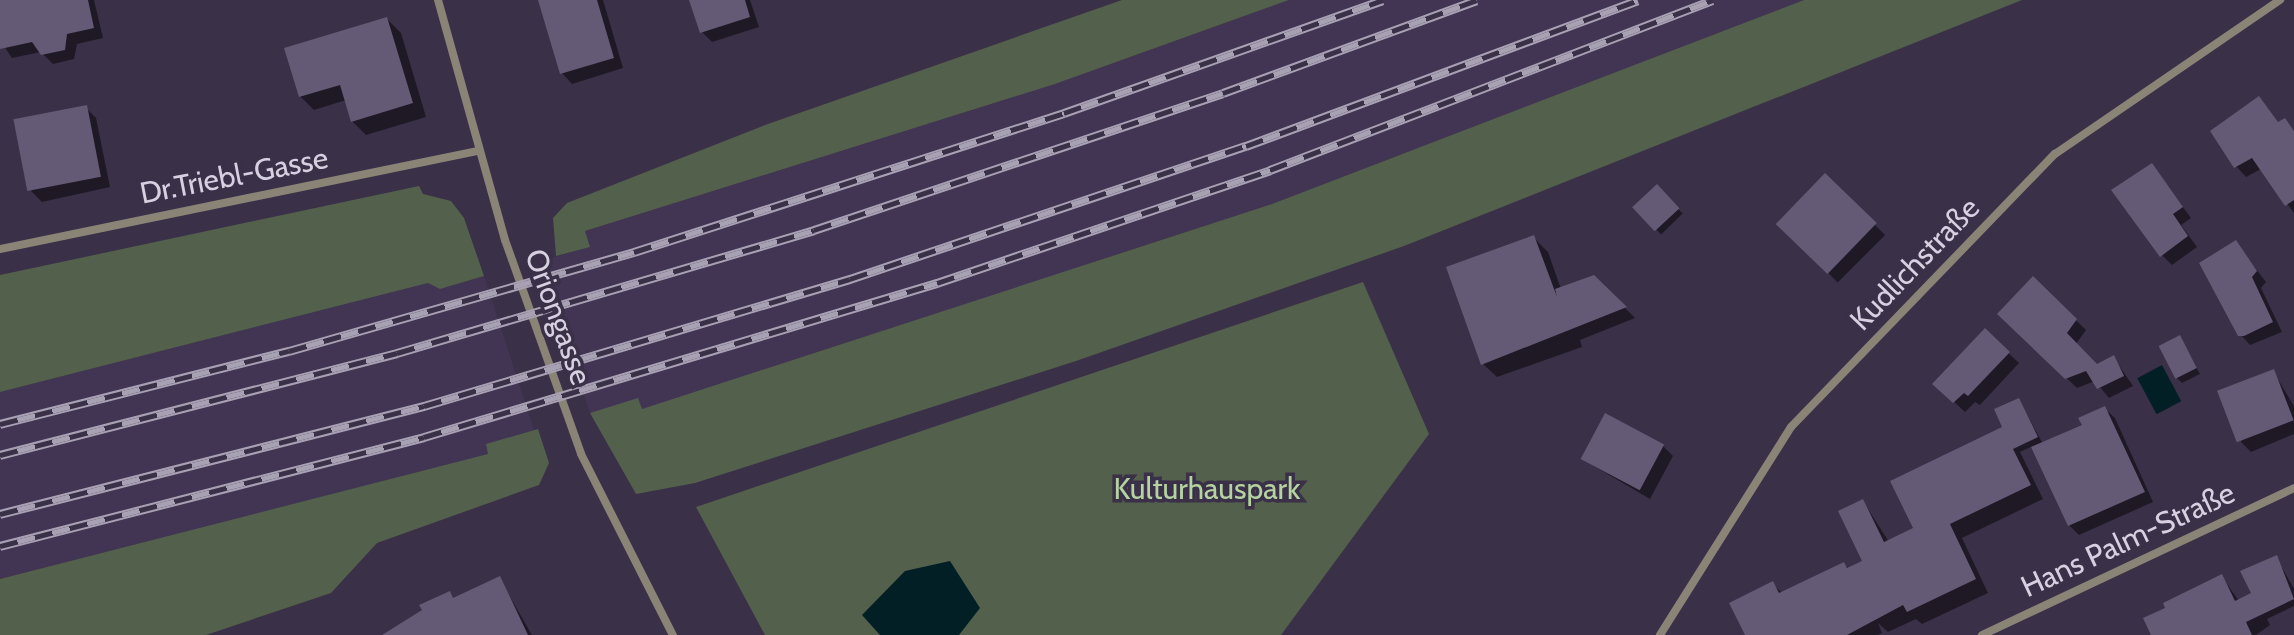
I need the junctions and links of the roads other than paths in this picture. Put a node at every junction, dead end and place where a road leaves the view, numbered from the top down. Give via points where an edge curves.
1 (438, 0) edge
2 (2280, 0) edge
3 (478, 151) junction
4 (0, 249) edge
5 (2294, 488) edge
6 (673, 635) edge
7 (1660, 635) edge
8 (1982, 635) edge

1 - 3 street, Oriongasse
2 - 7 street, Kudlichstraße via 2055,154 1791,427
3 - 4 street, Dr.Triebl-Gasse
3 - 6 street, Oriongasse via 581,454
5 - 8 street, Hans Palm-Straße

